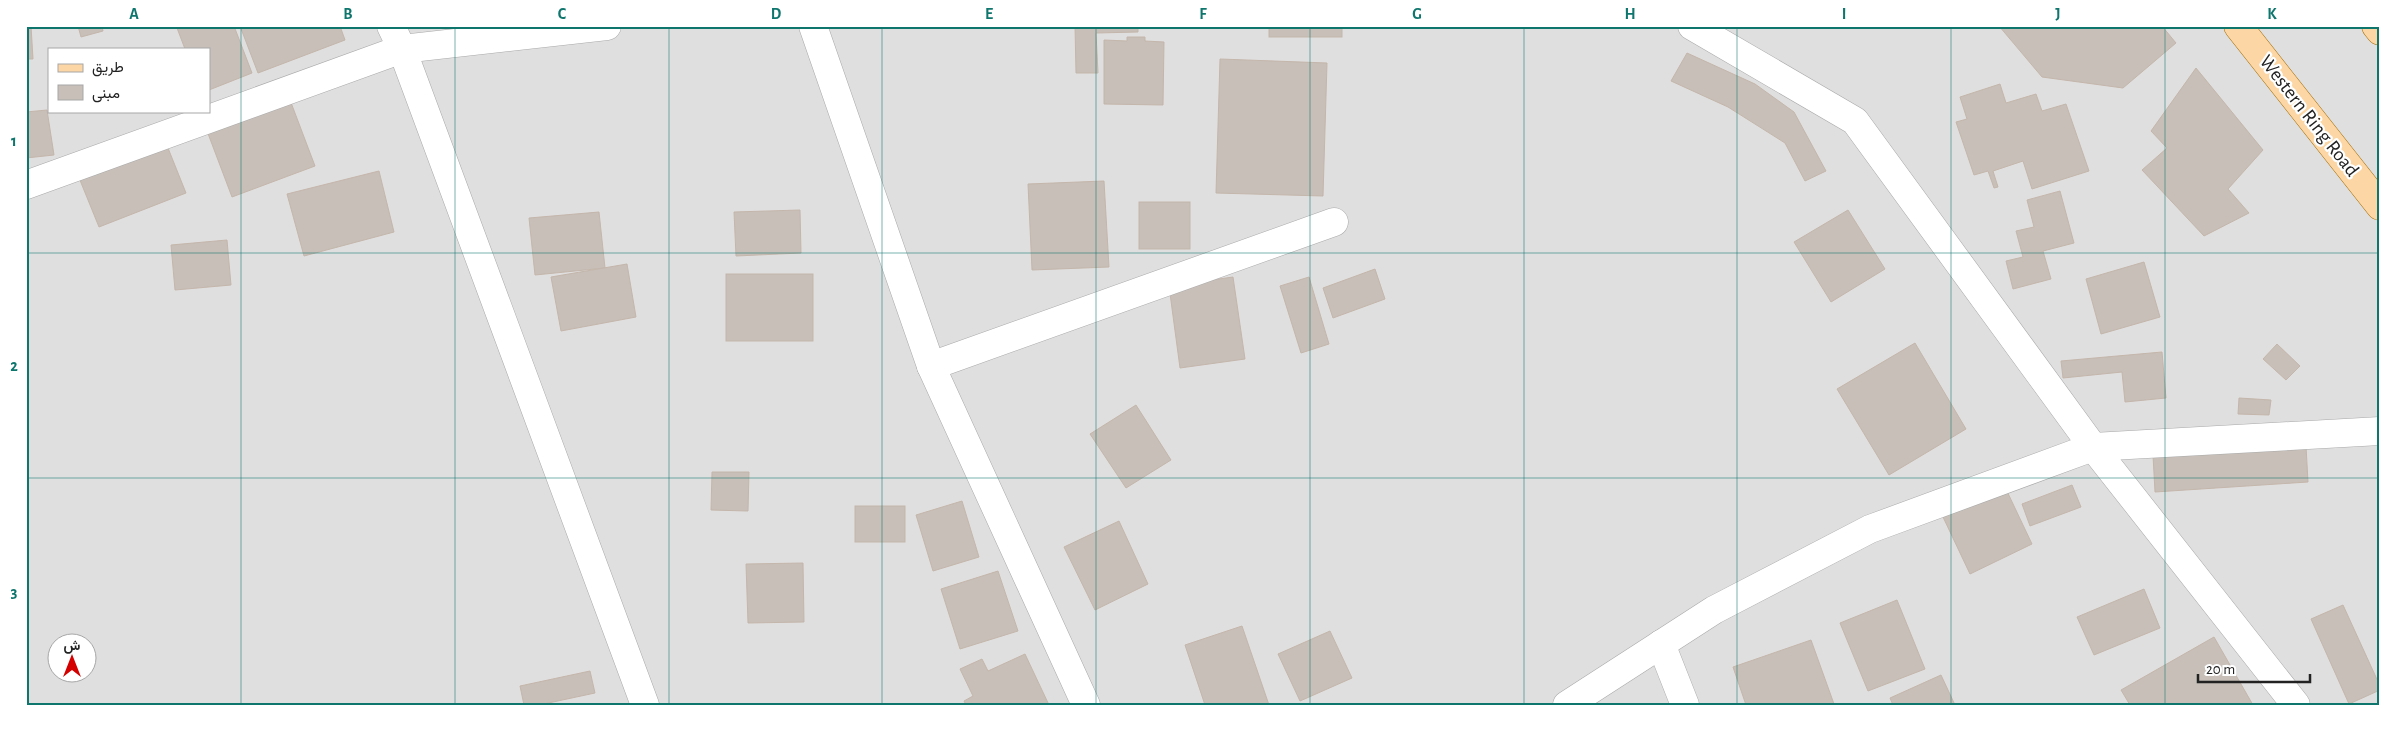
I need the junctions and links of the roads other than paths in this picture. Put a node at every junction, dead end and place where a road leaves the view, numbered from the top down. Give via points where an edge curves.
1 (607, 26) edge
2 (813, 26) edge
3 (1692, 26) edge
4 (2238, 26) edge
5 (2376, 26) edge
6 (2380, 31) edge
7 (396, 38) edge
8 (210, 112) edge
9 (210, 112) edge
10 (26, 185) edge
11 (2380, 206) edge
12 (1334, 222) dead end
13 (931, 366) junction
14 (2380, 431) edge
15 (2093, 447) junction
16 (1661, 644) junction
17 (645, 705) edge
18 (1086, 705) edge
19 (1567, 705) edge
20 (1685, 705) edge
21 (2296, 705) edge

1 - 7 street
2 - 13 street
3 - 15 street via 1855,121
4 - 11 main road, Western Ring Road
5 - 6 main road
7 - 9 street
7 - 17 street
8 - 10 street
12 - 13 street
13 - 18 street
14 - 15 street
15 - 16 street via 1870,530 1714,610
15 - 21 street
16 - 19 street
16 - 20 street

